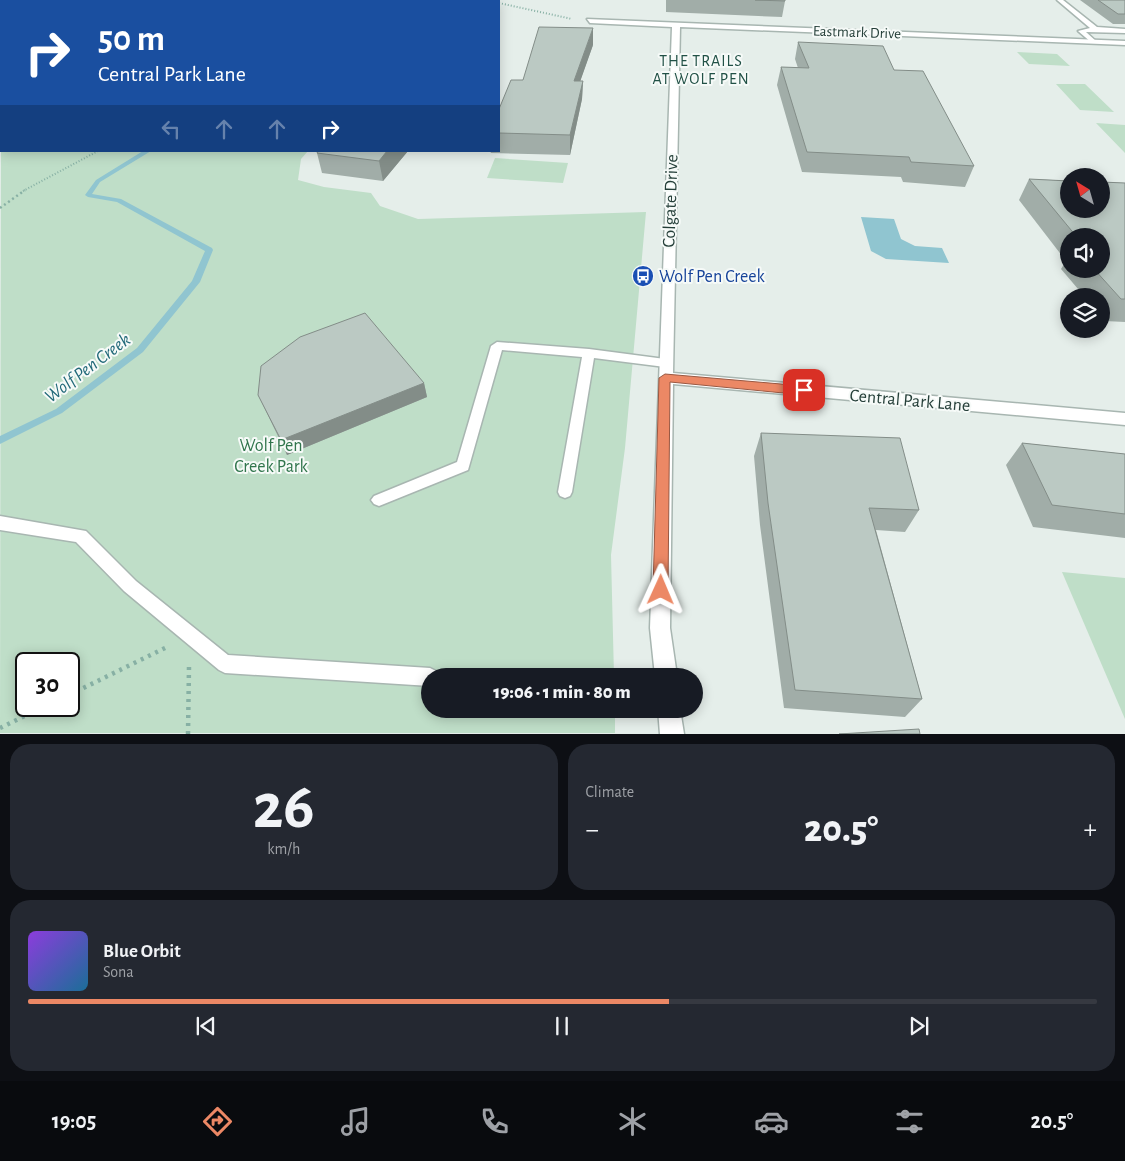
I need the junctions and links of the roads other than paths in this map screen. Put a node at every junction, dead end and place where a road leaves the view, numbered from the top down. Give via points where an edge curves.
1 (1060, 0) edge
2 (590, 21) road end
3 (676, 25) junction
4 (1094, 29) junction
5 (1125, 31) edge
6 (1094, 42) junction
7 (1125, 43) edge
8 (589, 353) junction
9 (665, 371) junction
10 (1125, 419) edge
11 (565, 492) dead end
12 (378, 500) dead end
13 (0, 523) edge
14 (665, 668) edge
15 (421, 675) edge
16 (671, 718) edge
17 (672, 734) edge

1 - 4 lane
2 - 3 street, Eastmark Drive
3 - 6 street, Eastmark Drive
3 - 9 street, Colgate Drive
4 - 5 lane
4 - 6 lane via 1081,31
6 - 7 street, Eastmark Drive
8 - 9 lane
8 - 11 lane
8 - 12 lane via 497,346 463,466
9 - 10 street, Central Park Lane
9 - 14 street, Colgate Drive via 660,628
13 - 15 lane via 80,536 130,586 226,664
16 - 17 street

